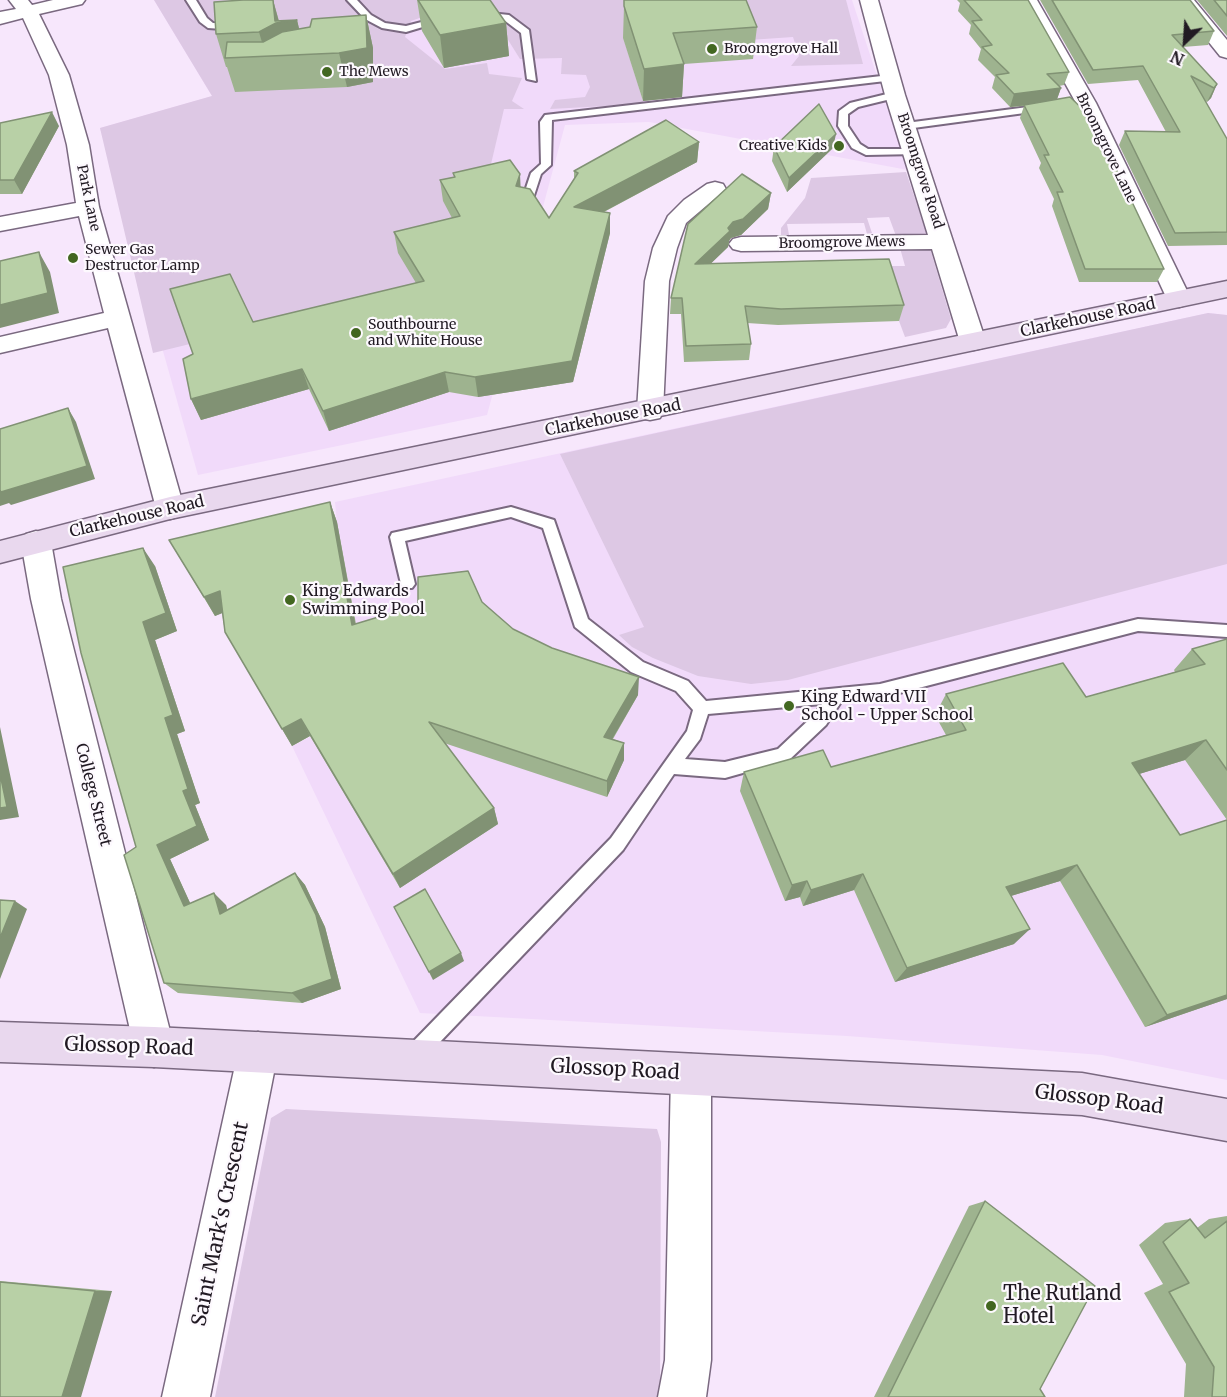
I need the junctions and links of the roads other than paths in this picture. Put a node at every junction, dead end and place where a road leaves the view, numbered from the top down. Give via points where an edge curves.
1 (76, 0) edge
2 (191, 0) edge
3 (352, 0) edge
4 (869, 0) edge
5 (1028, 0) edge
6 (1184, 0) edge
7 (24, 6) edge
8 (473, 14) edge
9 (0, 18) edge
10 (454, 18) edge
11 (252, 27) edge
12 (1227, 52) edge
13 (532, 79) dead end
14 (893, 86) junction
15 (1052, 107) edge
16 (906, 126) junction
17 (915, 152) junction
18 (715, 189) dead end
19 (526, 206) edge
20 (88, 207) junction
21 (0, 224) edge
22 (943, 242) junction
23 (741, 243) edge
24 (1227, 289) edge
25 (1179, 299) junction
26 (120, 316) junction
27 (974, 342) junction
28 (0, 345) edge
29 (650, 411) junction
30 (170, 508) junction
31 (36, 542) junction
32 (0, 552) edge
33 (407, 584) dead end
34 (1227, 631) edge
35 (837, 694) junction
36 (702, 708) junction
37 (671, 766) junction
38 (0, 1042) edge
39 (154, 1047) junction
40 (258, 1052) junction
41 (409, 1060) junction
42 (692, 1074) junction
43 (1227, 1120) edge
44 (186, 1397) edge
45 (682, 1397) edge

1 - 7 street
2 - 11 lane via 211,26
3 - 10 lane via 382,25 406,29
4 - 14 street, Broomgrove Road
5 - 25 street, Broomgrove Lane
6 - 12 street
7 - 9 street
7 - 20 street, Park Lane via 59,75 78,145
8 - 13 lane via 506,17 526,32
14 - 16 street, Broomgrove Road
14 - 17 lane via 843,113 843,126 856,146 866,152
14 - 19 lane via 549,117 545,122 546,165 536,173
15 - 16 lane
16 - 17 street, Broomgrove Road
17 - 22 street, Broomgrove Road
18 - 29 street via 676,221 665,248 657,282
20 - 21 street
20 - 26 street, Park Lane
22 - 23 street, Broomgrove Mews
22 - 27 street, Broomgrove Road
24 - 25 main road, Clarkehouse Road
25 - 27 main road, Clarkehouse Road
26 - 28 street
26 - 30 street, Park Lane
27 - 29 main road, Clarkehouse Road
29 - 30 main road, Clarkehouse Road
30 - 31 main road, Clarkehouse Road
31 - 32 main road, Clarkehouse Road
31 - 39 street, College Street via 46,599
33 - 36 lane via 397,537 511,512 549,524 580,623 637,667 682,686
34 - 35 lane via 1138,625 880,691
35 - 36 lane
35 - 37 lane via 820,720 783,755 725,770
36 - 37 lane via 694,734
37 - 41 lane via 617,844
38 - 39 main road, Glossop Road
39 - 40 main road, Glossop Road
40 - 41 main road, Glossop Road
40 - 44 street, Saint Mark's Crescent
41 - 42 main road, Glossop Road
42 - 43 main road, Glossop Road via 1082,1094
42 - 45 street via 688,1360

